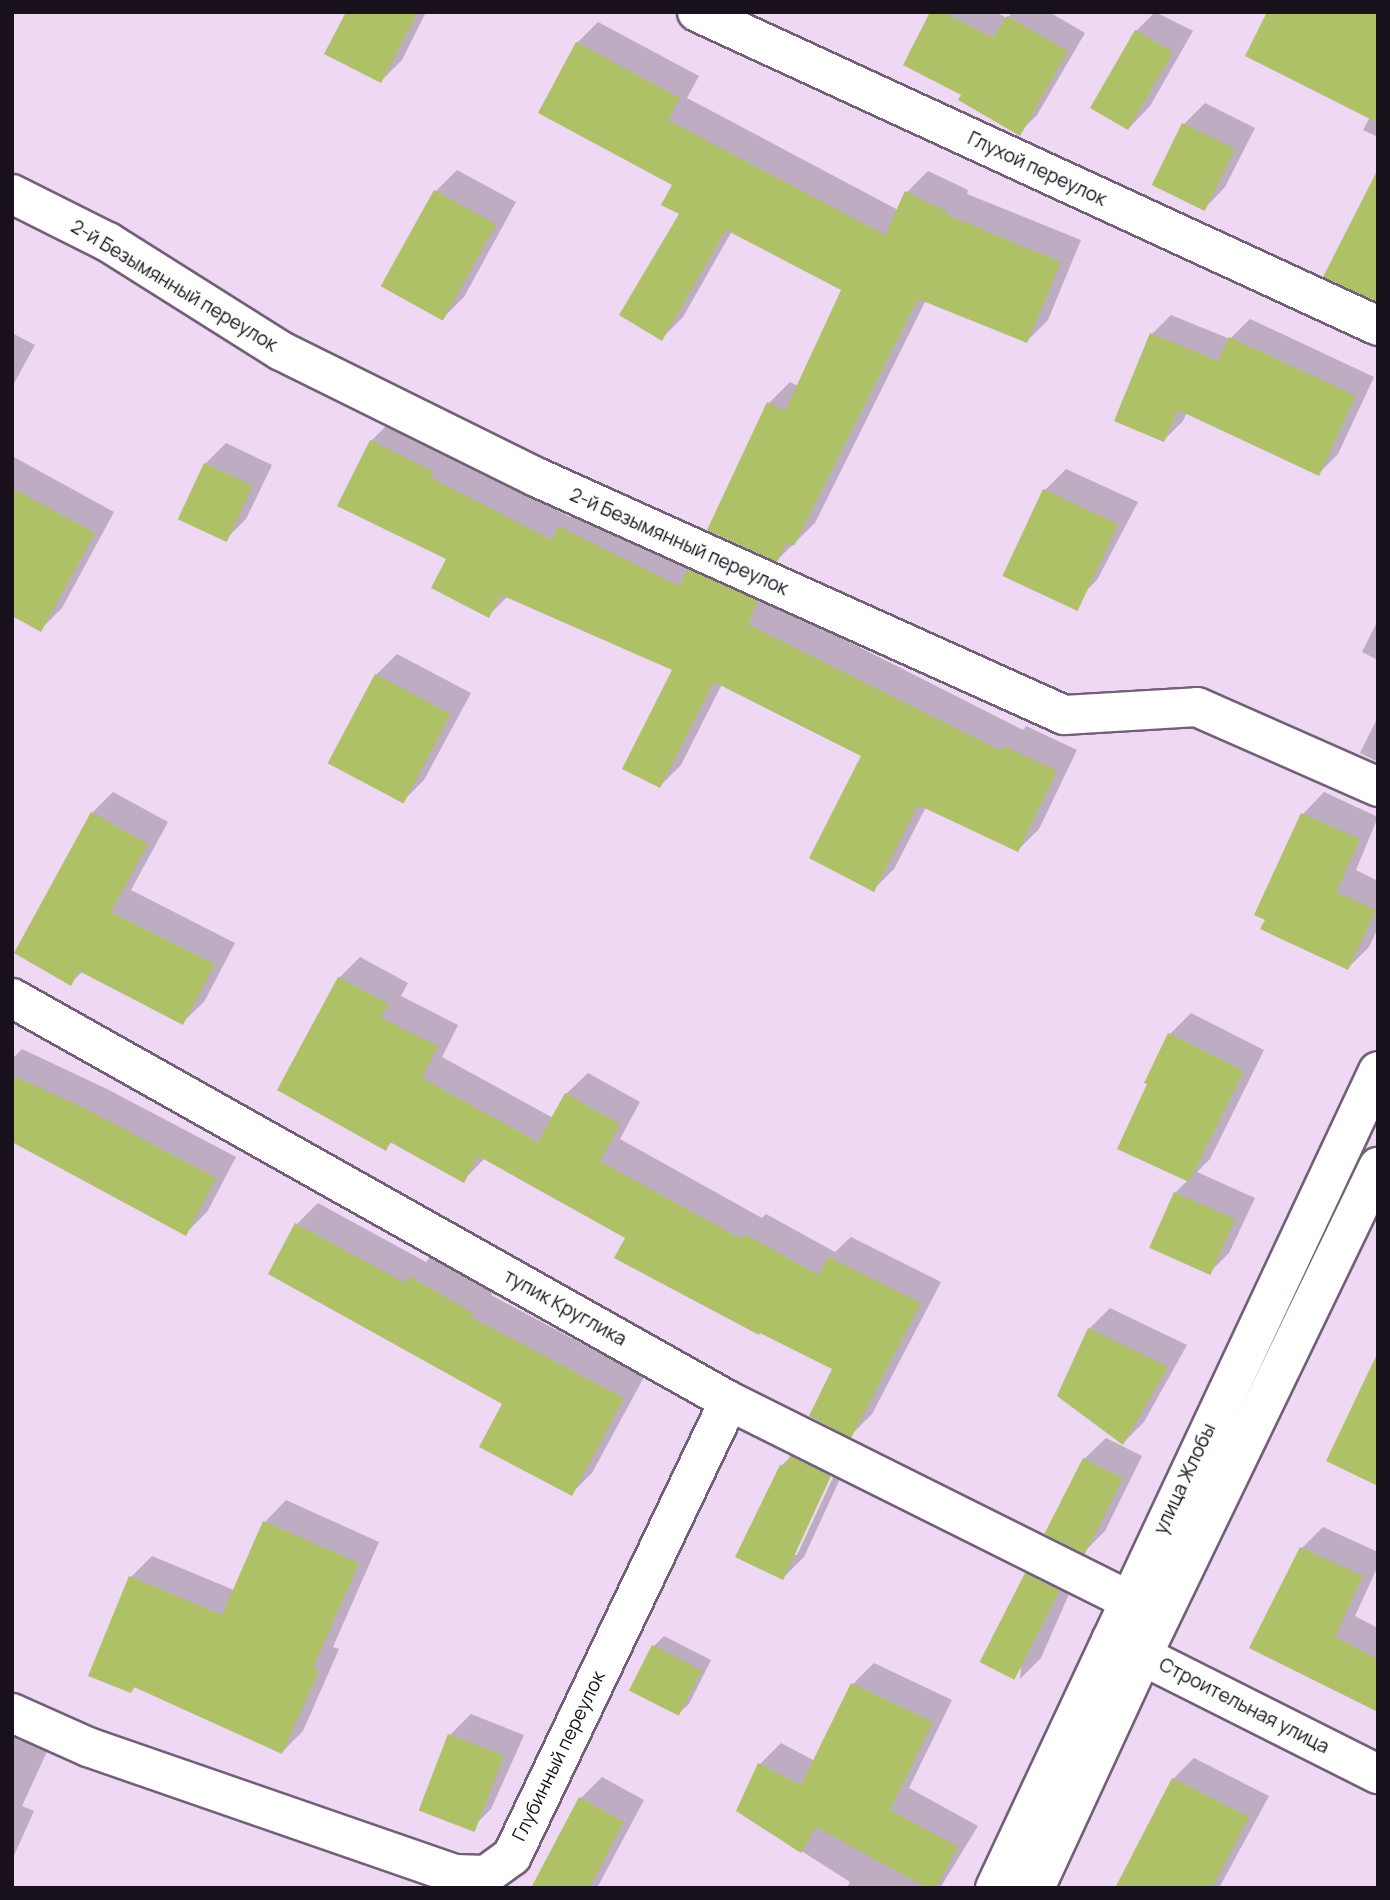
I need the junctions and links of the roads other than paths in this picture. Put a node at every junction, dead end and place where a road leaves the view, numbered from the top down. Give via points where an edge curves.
1 (697, 12) edge
2 (12, 194) edge
3 (1378, 326) edge
4 (1378, 788) edge
5 (12, 998) edge
6 (1378, 1071) edge
7 (1378, 1167) edge
8 (729, 1401) junction
9 (1128, 1600) junction
10 (1126, 1647) junction
11 (12, 1713) edge
12 (1378, 1774) edge
13 (995, 1888) edge
14 (1035, 1888) edge

1 - 3 street, Глухой переулок
2 - 4 street, 2-й Безымянный переулок via 108,243 281,351 488,453 1064,715 1197,707
5 - 8 street, тупик Круглика
6 - 9 street, улица Жлобы
7 - 10 street, улица Жлобы
8 - 9 street, тупик Круглика
8 - 11 street, Глубинный переулок via 512,1856 486,1875 455,1874 88,1747
9 - 10 street, улица Жлобы
10 - 12 street, Строительная улица
10 - 13 street, улица Жлобы
10 - 14 street

